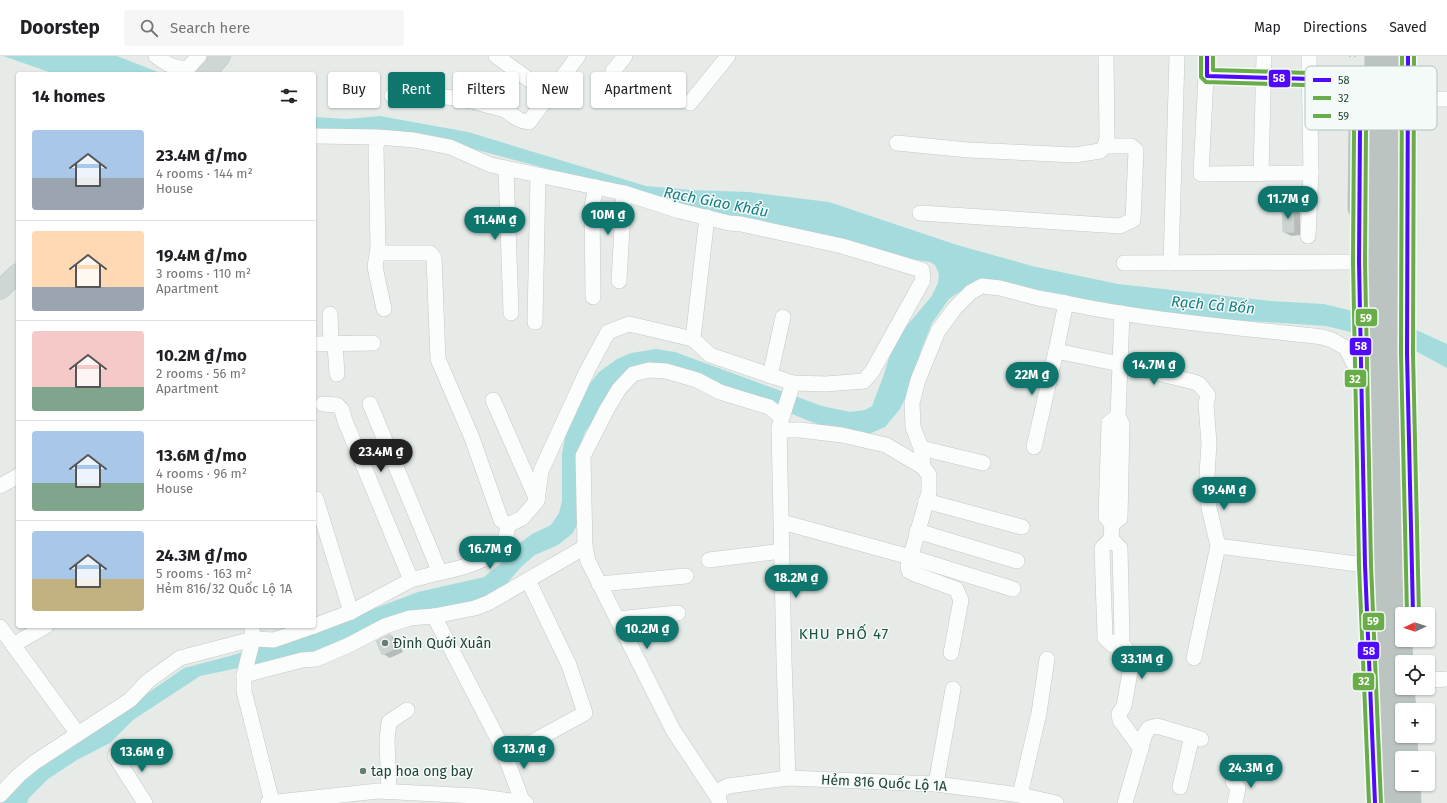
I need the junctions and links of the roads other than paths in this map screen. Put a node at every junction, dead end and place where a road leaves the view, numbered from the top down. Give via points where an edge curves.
1 (156, 56) edge
2 (199, 56) edge
3 (222, 56) edge
4 (496, 56) edge
5 (578, 56) edge
6 (625, 56) edge
7 (728, 56) edge
8 (1106, 56) edge
9 (1177, 56) edge
10 (1207, 56) edge
11 (1264, 56) edge
12 (1376, 56) edge
13 (1395, 56) edge
14 (1408, 56) edge
15 (1383, 66) edge
16 (1396, 66) edge
17 (1404, 66) edge
18 (613, 71) dead end
19 (208, 72) edge
20 (566, 72) edge
21 (1207, 76) junction
22 (527, 78) edge
23 (1263, 78) junction
24 (1305, 79) edge
25 (1437, 96) edge
26 (445, 97) edge
27 (1447, 99) edge
28 (690, 103) dead end
29 (539, 108) edge
30 (1310, 130) edge
31 (1360, 130) edge
32 (1394, 130) edge
33 (316, 136) edge
34 (378, 137) junction
35 (897, 144) dead end
36 (1105, 146) junction
37 (506, 169) junction
38 (1311, 173) junction
39 (1261, 174) junction
40 (538, 176) junction
41 (596, 187) junction
42 (624, 193) junction
43 (920, 213) dead end
44 (707, 217) junction
45 (1308, 236) dead end
46 (378, 248) junction
47 (1359, 262) junction
48 (1124, 263) dead end
49 (1171, 263) junction
50 (16, 275) edge
51 (619, 281) dead end
52 (0, 290) edge
53 (1383, 291) junction
54 (592, 297) dead end
55 (1066, 303) junction
56 (384, 309) dead end
57 (511, 313) dead end
58 (1122, 313) junction
59 (330, 314) dead end
60 (783, 317) dead end
61 (535, 322) dead end
62 (693, 339) junction
63 (373, 343) dead end
64 (316, 344) edge
65 (333, 344) junction
66 (1056, 351) junction
67 (1384, 352) junction
68 (1120, 364) junction
69 (337, 374) dead end
70 (770, 376) junction
71 (1362, 380) junction
72 (792, 385) junction
73 (493, 400) dead end
74 (324, 404) dead end
75 (370, 404) dead end
76 (781, 424) junction
77 (921, 448) junction
78 (1034, 448) dead end
79 (983, 463) dead end
80 (923, 467) junction
81 (16, 477) edge
82 (0, 486) edge
83 (319, 498) edge
84 (537, 501) junction
85 (926, 501) junction
86 (782, 522) junction
87 (508, 525) junction
88 (1022, 527) dead end
89 (917, 531) junction
90 (1218, 546) junction
91 (585, 547) junction
92 (782, 551) junction
93 (910, 557) junction
94 (709, 560) dead end
95 (1017, 561) dead end
96 (1365, 565) junction
97 (434, 574) junction
98 (686, 576) dead end
99 (411, 580) junction
100 (528, 580) junction
101 (599, 584) junction
102 (1013, 590) dead end
103 (1412, 607) edge
104 (351, 612) junction
105 (678, 613) dead end
106 (434, 616) junction
107 (617, 620) junction
108 (316, 625) edge
109 (0, 627) edge
110 (43, 628) edge
111 (308, 628) edge
112 (252, 637) edge
113 (13, 645) junction
114 (951, 653) dead end
115 (1402, 655) edge
116 (1194, 658) dead end
117 (1047, 659) dead end
118 (244, 675) junction
119 (1435, 680) edge
120 (1447, 680) edge
121 (953, 690) dead end
122 (408, 710) dead end
123 (78, 734) junction
124 (1141, 749) junction
125 (115, 756) dead end
126 (504, 757) junction
127 (788, 778) junction
128 (1234, 782) dead end
129 (936, 784) junction
130 (1180, 787) dead end
131 (389, 791) junction
132 (1409, 791) edge
133 (1423, 791) edge
134 (0, 795) edge
135 (1020, 795) junction
136 (371, 797) edge
137 (477, 800) edge
138 (719, 800) edge
139 (145, 803) edge
140 (270, 803) edge
141 (523, 803) edge
142 (526, 803) edge
143 (1056, 803) edge
144 (1125, 803) edge
145 (1235, 803) edge
146 (1375, 803) edge
147 (1390, 803) edge
148 (1410, 803) edge
149 (1424, 803) edge

1 - 2 street via 179,69 187,69
3 - 19 main road
4 - 22 street
5 - 20 street
6 - 18 street
7 - 28 street
8 - 36 street
9 - 49 street
10 - 21 street
11 - 23 street
12 - 15 highway
13 - 16 highway
14 - 17 highway
21 - 23 street
21 - 39 street via 1202,174
23 - 24 street
23 - 39 street
25 - 27 street
26 - 29 street via 479,102 504,110 518,120 529,122
30 - 38 street
31 - 47 highway
32 - 53 highway
33 - 34 street
34 - 37 street via 450,147
34 - 46 street
35 - 36 street via 1075,155 1100,151
36 - 43 street via 1131,146 1136,150 1133,220 1120,226
37 - 40 street
37 - 57 street
38 - 39 street
38 - 45 street
40 - 41 street
40 - 61 street
41 - 42 street
41 - 54 street via 592,206
42 - 44 street
42 - 51 street
44 - 62 street
44 - 72 street via 842,246 922,270 923,280 873,370 864,381
46 - 56 street via 376,267
46 - 87 street via 381,253 430,253 434,258 438,359 472,438 501,520
47 - 49 street
47 - 53 highway
48 - 49 street
50 - 52 main road
53 - 67 highway
53 - 67 highway
55 - 58 street
55 - 66 street
55 - 77 street via 982,286 971,292 955,308 938,330 918,380 912,403 913,427
58 - 68 street
58 - 71 street via 1322,337 1346,348
59 - 65 street
60 - 70 street
62 - 70 street via 710,355
62 - 84 street via 629,324 608,332 541,471
63 - 65 street
64 - 65 street
65 - 69 street
66 - 68 street
66 - 78 street
67 - 71 highway
67 - 103 highway
67 - 115 highway
67 - 147 highway via 1380,601
68 - 90 street via 1199,384 1208,395 1206,404 1209,508
68 - 124 street via 1118,416 1109,423 1106,517 1112,524 1111,539 1102,548 1105,638 1113,644 1123,645 1132,661 1124,706 1119,714 1120,720
70 - 72 street
71 - 96 highway
72 - 76 street
73 - 84 street
74 - 99 street via 337,405 342,410
75 - 97 street via 438,568
76 - 80 street via 886,446
76 - 86 street
76 - 91 street via 769,407 720,392 697,380 666,371 649,370 633,374 619,389 583,456
77 - 79 street
77 - 80 street
80 - 85 street via 929,475
81 - 82 street
83 - 104 street
84 - 87 street via 522,518
85 - 88 street
85 - 89 street
86 - 92 street
86 - 93 street
87 - 97 street via 503,545 491,554 471,565
89 - 93 street
89 - 95 street
90 - 96 street
90 - 116 street
91 - 100 street
91 - 101 street via 588,561
92 - 94 street
92 - 127 street
93 - 102 street
93 - 114 street via 909,571 956,589 961,600
96 - 146 highway
97 - 99 street
98 - 101 street
99 - 104 street
100 - 106 street via 475,608
100 - 126 street via 569,665 585,713
101 - 107 street
104 - 108 street
105 - 107 street
106 - 118 street via 410,618 385,626 316,659 302,660
106 - 126 street via 501,745
107 - 138 street via 673,730
109 - 113 street
110 - 113 street
111 - 112 street via 274,640
112 - 118 street
112 - 123 street via 180,658 148,681 130,700
113 - 123 street
117 - 135 street via 1039,713
118 - 140 street via 244,691
119 - 120 street
121 - 129 street
122 - 131 street via 389,722
123 - 134 street via 35,762
124 - 130 street via 1149,728 1157,726 1196,738
124 - 144 street
125 - 139 street
126 - 141 street
127 - 129 street, Hẻm 816 Quốc Lộ 1A
127 - 138 street, Hẻm 816 Quốc Lộ 1A via 728,786 720,790
128 - 145 street via 1238,788
129 - 135 street, Hẻm 816 Quốc Lộ 1A
131 - 136 street
131 - 137 street
132 - 148 highway
133 - 149 highway
135 - 143 street, Hẻm 816 Quốc Lộ 1A
136 - 140 street
137 - 141 street
141 - 142 street

